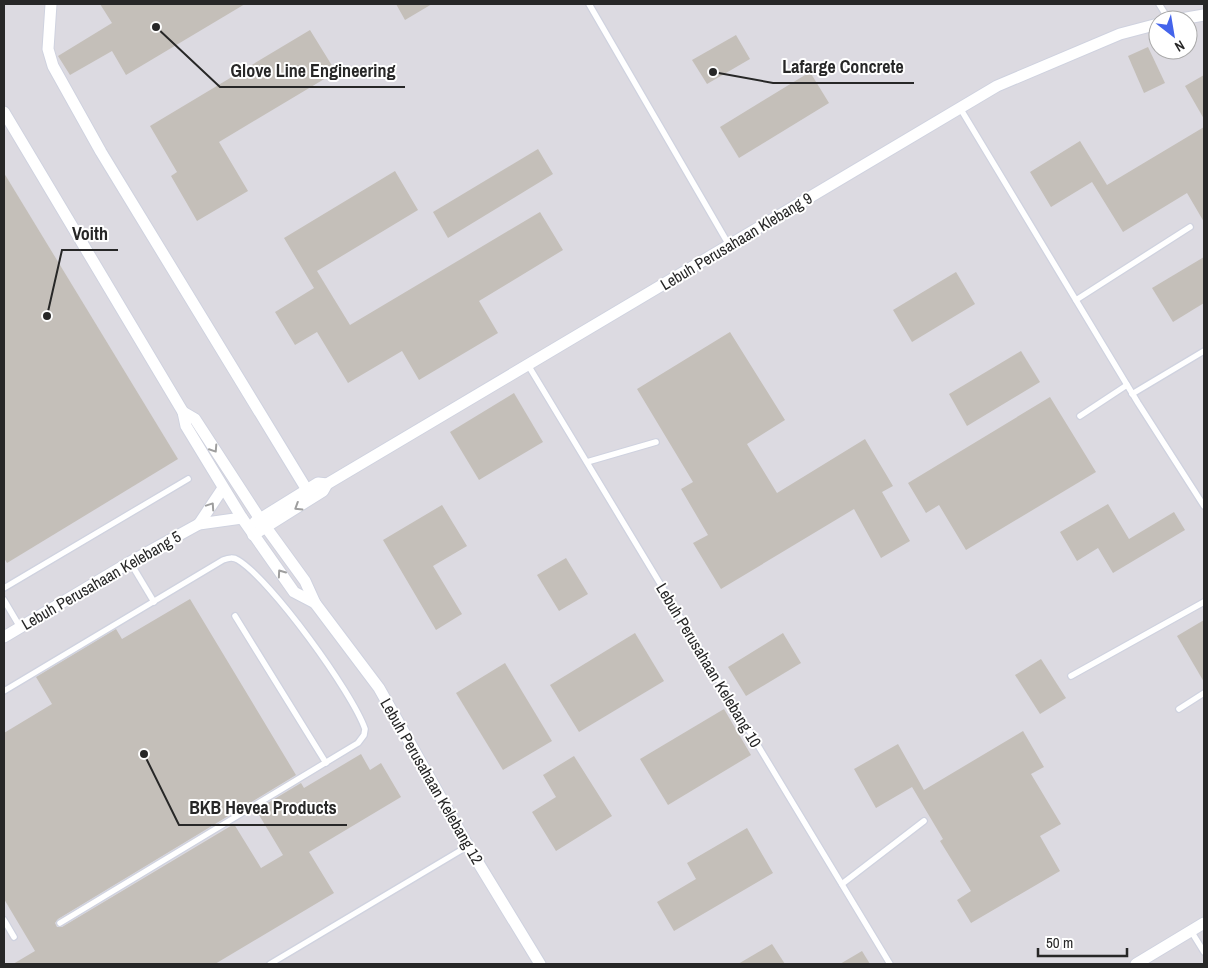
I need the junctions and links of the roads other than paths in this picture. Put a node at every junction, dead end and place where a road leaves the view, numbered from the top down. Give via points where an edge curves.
1 (50, 4) edge
2 (589, 4) edge
3 (1148, 27) edge
4 (960, 108) junction
5 (4, 112) edge
6 (1190, 228) dead end
7 (730, 245) junction
8 (1076, 300) junction
9 (1204, 351) edge
10 (528, 365) junction
11 (1127, 385) junction
12 (1132, 394) junction
13 (183, 412) junction
14 (1080, 416) dead end
15 (656, 442) dead end
16 (587, 462) junction
17 (188, 479) dead end
18 (327, 484) junction
19 (223, 488) junction
20 (307, 490) junction
21 (1204, 506) edge
22 (263, 523) junction
23 (199, 524) junction
24 (248, 527) junction
25 (130, 562) junction
26 (4, 588) edge
27 (4, 600) edge
28 (154, 602) junction
29 (1204, 602) edge
30 (315, 603) junction
31 (235, 616) dead end
32 (20, 627) junction
33 (4, 637) edge
34 (1071, 676) dead end
35 (4, 691) edge
36 (1204, 693) edge
37 (1179, 709) dead end
38 (326, 763) junction
39 (924, 821) dead end
40 (468, 846) junction
41 (842, 884) junction
42 (4, 920) edge
43 (60, 923) dead end
44 (1204, 923) edge
45 (1191, 931) junction
46 (14, 937) dead end
47 (1204, 952) edge
48 (270, 964) edge
49 (540, 964) edge
50 (890, 964) edge
51 (1136, 964) edge

1 - 20 street via 48,49 53,66 101,152
2 - 7 lane
3 - 4 street, Lebuh Perusahaan Klebang 9 via 1120,34 997,86
4 - 7 street, Lebuh Perusahaan Klebang 9
4 - 8 lane
5 - 13 street, Lebuh Perusahaan Kelebang 12
6 - 8 lane
7 - 10 street, Lebuh Perusahaan Klebang 9
8 - 11 lane
9 - 12 lane
10 - 16 lane, Lebuh Perusahaan Kelebang 10
10 - 18 street, Lebuh Perusahaan Klebang 9
11 - 12 lane
11 - 14 lane
12 - 21 lane
13 - 19 street, Lebuh Perusahaan Kelebang 12 via 186,426
13 -> 22 street, Lebuh Perusahaan Kelebang 12 via 195,419
15 - 16 lane
16 - 41 lane, Lebuh Perusahaan Kelebang 10
17 - 26 lane
18 - 20 street, Lebuh Perusahaan Klebang 9 via 318,483
18 -> 22 street, Lebuh Perusahaan Klebang 9 via 323,491
23 -> 19 street, Lebuh Perusahaan Kelebang 5
19 - 24 street, Lebuh Perusahaan Kelebang 12
20 - 22 street, Lebuh Perusahaan Klebang 9
22 - 24 street, Lebuh Perusahaan Klebang 9
22 - 30 street, Lebuh Perusahaan Kelebang 12 via 305,581
23 - 24 street, Lebuh Perusahaan Kelebang 5
23 - 25 street, Lebuh Perusahaan Kelebang 5
30 -> 24 street, Lebuh Perusahaan Kelebang 12 via 294,592
25 - 28 lane
25 - 32 street, Lebuh Perusahaan Kelebang 5
27 - 32 lane
28 - 35 lane
28 - 38 lane via 228,558 237,559 264,583 328,664 363,724 362,740
29 - 34 lane
30 - 40 street, Lebuh Perusahaan Kelebang 12 via 379,688
31 - 38 lane
32 - 33 street, Lebuh Perusahaan Kelebang 5
36 - 37 lane
38 - 43 lane
39 - 41 lane
40 - 48 lane
40 - 49 street, Lebuh Perusahaan Kelebang 12
41 - 50 lane, Lebuh Perusahaan Kelebang 10
42 - 46 lane
44 - 45 street
45 - 47 lane
45 - 51 street

